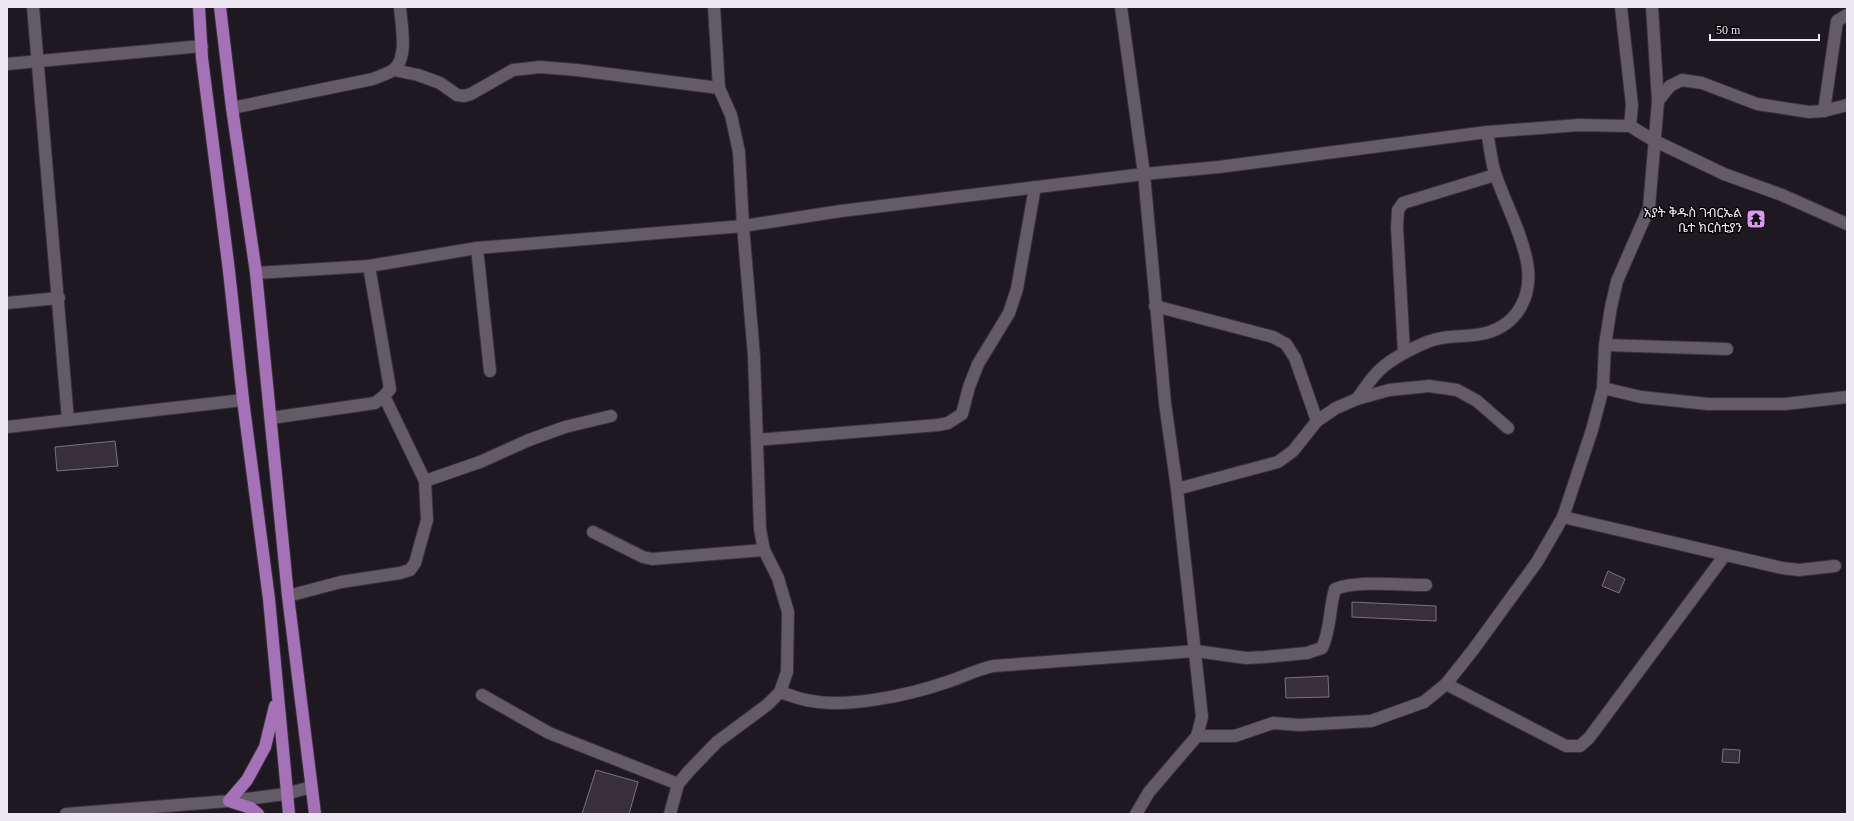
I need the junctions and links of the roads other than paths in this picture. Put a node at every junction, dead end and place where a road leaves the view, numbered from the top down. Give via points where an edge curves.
1 (33, 7) edge
2 (199, 7) edge
3 (220, 7) edge
4 (400, 7) edge
5 (714, 7) edge
6 (1121, 7) edge
7 (1621, 7) edge
8 (1652, 7) edge
9 (1847, 15) edge
10 (224, 44) junction
11 (202, 46) junction
12 (37, 62) junction
13 (7, 64) edge
14 (394, 70) junction
15 (719, 88) junction
16 (1658, 101) junction
17 (1847, 105) edge
18 (232, 108) junction
19 (1824, 111) junction
20 (1630, 126) junction
21 (1487, 132) junction
22 (1653, 140) junction
23 (1144, 174) junction
24 (1495, 175) junction
25 (1035, 187) junction
26 (1847, 224) edge
27 (743, 226) junction
28 (477, 248) junction
29 (369, 266) junction
30 (256, 274) junction
31 (59, 298) junction
32 (7, 303) edge
33 (1154, 306) junction
34 (1605, 345) junction
35 (1727, 349) dead end
36 (1404, 352) junction
37 (490, 371) dead end
38 (1603, 388) junction
39 (384, 396) junction
40 (1847, 398) edge
41 (1357, 399) junction
42 (243, 400) junction
43 (611, 416) dead end
44 (271, 418) junction
45 (68, 420) junction
46 (1317, 421) junction
47 (7, 428) edge
48 (1508, 428) dead end
49 (757, 440) junction
50 (425, 481) junction
51 (1177, 489) junction
52 (1563, 518) junction
53 (593, 532) dead end
54 (764, 550) junction
55 (1725, 555) junction
56 (1835, 566) dead end
57 (1426, 585) dead end
58 (288, 596) junction
59 (1196, 651) junction
60 (1446, 684) junction
61 (780, 692) junction
62 (482, 695) dead end
63 (278, 697) junction
64 (1197, 736) junction
65 (678, 784) junction
66 (311, 787) junction
67 (286, 794) junction
68 (229, 801) junction
69 (66, 814) edge
70 (258, 814) edge
71 (289, 814) edge
72 (315, 814) edge
73 (670, 814) edge
74 (1136, 814) edge

1 - 12 street
2 - 11 main road
3 - 10 main road
4 - 14 street via 403,53
5 - 15 street
6 - 23 street
7 - 20 street via 1632,105
8 - 16 street
9 - 19 street via 1837,21
10 - 11 main road
10 - 18 main road
11 - 12 street
11 - 42 main road
12 - 13 street
12 - 31 street
14 - 15 street via 418,75 464,96 513,70 540,67
14 - 18 street via 373,79
15 - 27 street via 731,115 739,152
16 - 19 street via 1670,86 1682,80 1702,83 1757,104 1808,112
16 - 22 street
17 - 19 street
18 - 30 main road
20 - 21 street via 1579,125
20 - 22 street
21 - 23 street via 1219,167
21 - 24 street
22 - 26 street via 1724,174 1782,195
22 - 34 street via 1649,208 1617,281
23 - 25 street
23 - 33 street
24 - 36 street via 1404,203 1398,210
24 - 36 street via 1516,223 1527,263 1528,286 1521,308 1510,323 1486,333 1447,336
25 - 27 street
25 - 49 street via 1017,289 1009,313 978,364 962,414 948,423 938,425
27 - 28 street
27 - 49 street via 754,356
28 - 29 street
28 - 37 street
29 - 30 street
29 - 39 street via 390,388
30 - 44 main road
31 - 32 street
31 - 45 street
33 - 46 street via 1273,337 1286,344 1295,358
33 - 51 street
34 - 35 street
34 - 38 street
36 - 41 street via 1382,368
38 - 40 street via 1641,398 1708,404 1785,404
38 - 52 street
39 - 44 street via 375,403
39 - 50 street
41 - 46 street via 1336,408
41 - 48 street via 1389,390 1429,386 1457,390 1477,401
42 - 45 street
42 - 63 main road via 269,599
43 - 50 street via 565,427 480,462
44 - 58 main road
45 - 47 street
46 - 51 street via 1293,451 1278,462
49 - 54 street via 760,529
50 - 58 street via 427,520 415,563 410,570 341,582
51 - 59 street
52 - 55 street
52 - 60 street via 1537,562
53 - 54 street via 652,559
54 - 61 street via 778,578 788,612 787,672
55 - 56 street via 1799,570
55 - 60 street via 1589,738 1580,746 1566,746
57 - 59 street via 1364,585 1342,586 1335,589 1322,648 1307,653 1246,658
58 - 66 main road
59 - 61 street via 993,666 911,692 846,704 811,701
59 - 64 street via 1202,717
60 - 64 street via 1424,702 1371,721 1273,724 1235,736
61 - 65 street via 717,742
62 - 65 street via 549,733
63 - 67 main road
63 - 68 main road via 264,747 247,780
64 - 74 street via 1149,792
65 - 73 street
66 - 67 street
66 - 72 main road
67 - 68 street
67 - 71 main road
68 - 69 street
68 - 70 main road via 251,808

